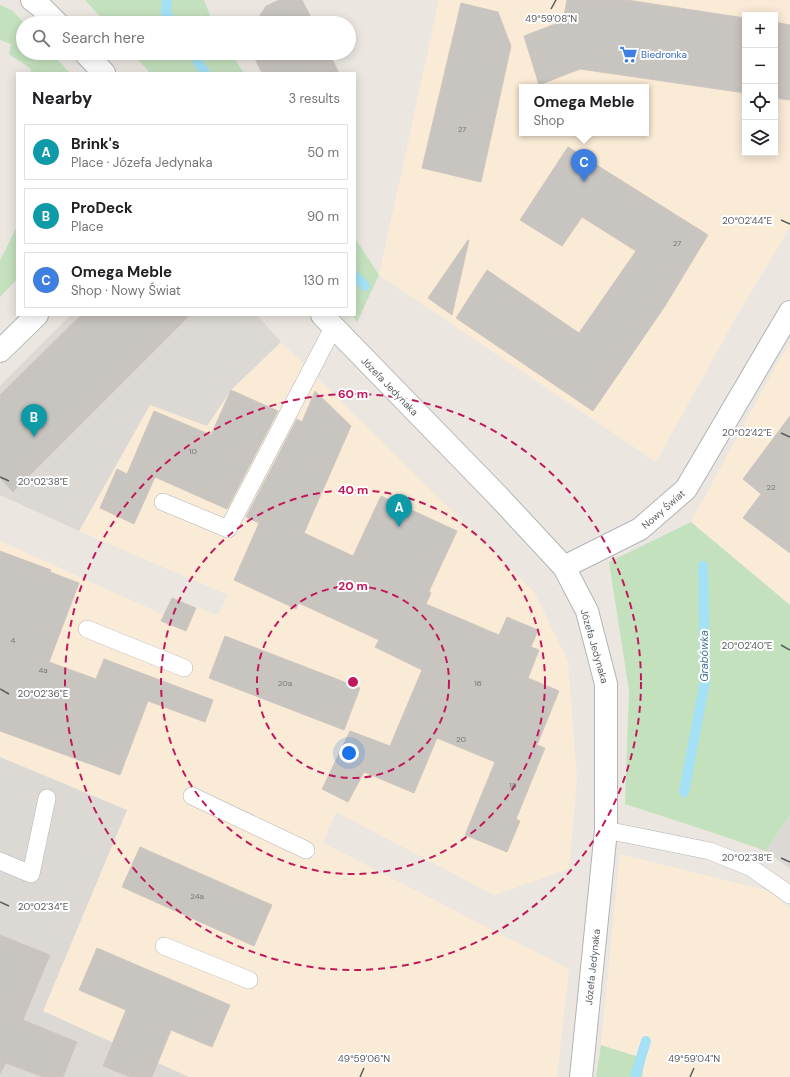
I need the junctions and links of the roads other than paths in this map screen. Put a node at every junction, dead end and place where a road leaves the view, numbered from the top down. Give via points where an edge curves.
1 (32, 0) edge
2 (50, 16) edge
3 (92, 60) edge
4 (103, 72) edge
5 (790, 312) edge
6 (36, 316) edge
7 (327, 321) edge
8 (0, 351) edge
9 (163, 502) dead end
10 (564, 567) junction
11 (87, 629) dead end
12 (184, 668) dead end
13 (192, 796) dead end
14 (47, 798) dead end
15 (606, 830) junction
16 (306, 850) dead end
17 (0, 861) edge
18 (790, 895) edge
19 (164, 946) dead end
20 (249, 980) dead end
21 (580, 1077) edge

1 - 2 street
3 - 4 street
5 - 10 street, Nowy Świat via 686,489 640,529
6 - 8 street
7 - 9 lane via 228,529
7 - 10 street, Józefa Jedynaka
10 - 15 street, Józefa Jedynaka via 587,611 606,684
11 - 12 lane
13 - 16 lane
14 - 17 lane via 31,874
15 - 18 lane via 710,851 750,867
15 - 21 street, Józefa Jedynaka
19 - 20 lane

